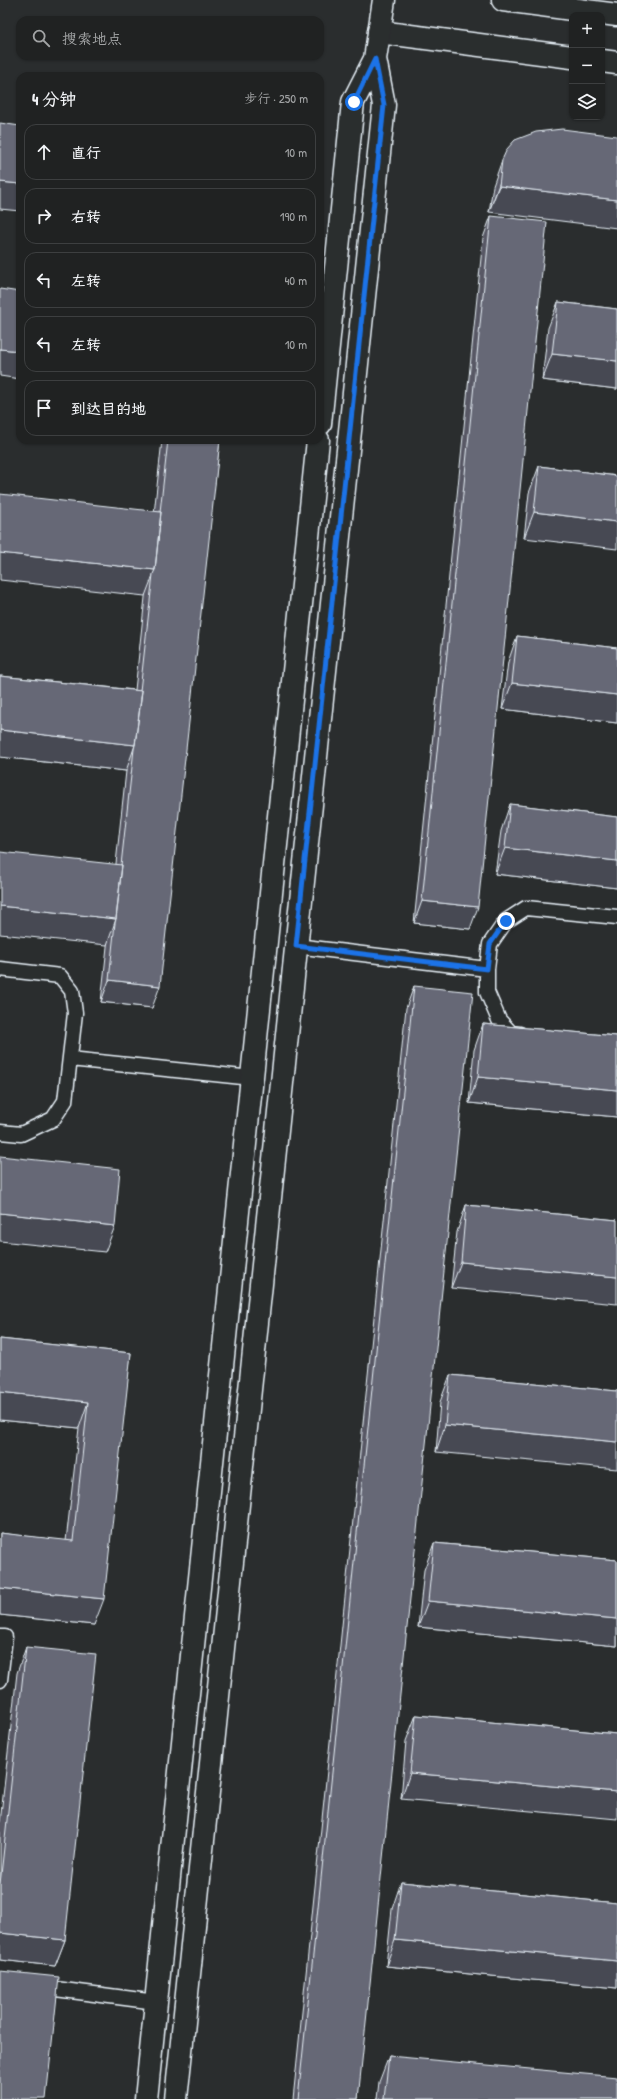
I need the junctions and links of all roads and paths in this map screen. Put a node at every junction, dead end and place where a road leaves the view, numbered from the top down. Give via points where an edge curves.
1 (384, 0) edge
2 (503, 0) edge
3 (617, 14) edge
4 (379, 32) junction
5 (569, 57) edge
6 (375, 59) junction
7 (605, 61) edge
8 (617, 63) edge
9 (324, 386) edge
10 (318, 444) edge
11 (617, 917) edge
12 (296, 946) junction
13 (0, 969) edge
14 (487, 969) junction
15 (534, 1036) edge
16 (70, 1060) junction
17 (252, 1078) junction
18 (0, 1132) edge
19 (0, 1637) edge
20 (0, 1680) edge
21 (23, 1985) edge
22 (156, 2002) junction
23 (146, 2099) edge
24 (176, 2099) edge

1 - 4 street
2 - 3 street
4 - 5 street
4 - 6 street
6 - 9 street via 354,102
6 - 12 street via 384,105
7 - 8 street
10 - 17 street
11 - 14 lane via 526,908 506,921 490,944
12 - 14 lane
12 - 24 street
13 - 16 lane via 60,976 72,991 75,1012
14 - 15 lane via 487,992 499,1020 511,1033
16 - 17 lane
16 - 18 lane via 65,1101 53,1119 21,1134
17 - 22 street
19 - 20 lane via 5,1637
21 - 22 lane
22 - 23 street

